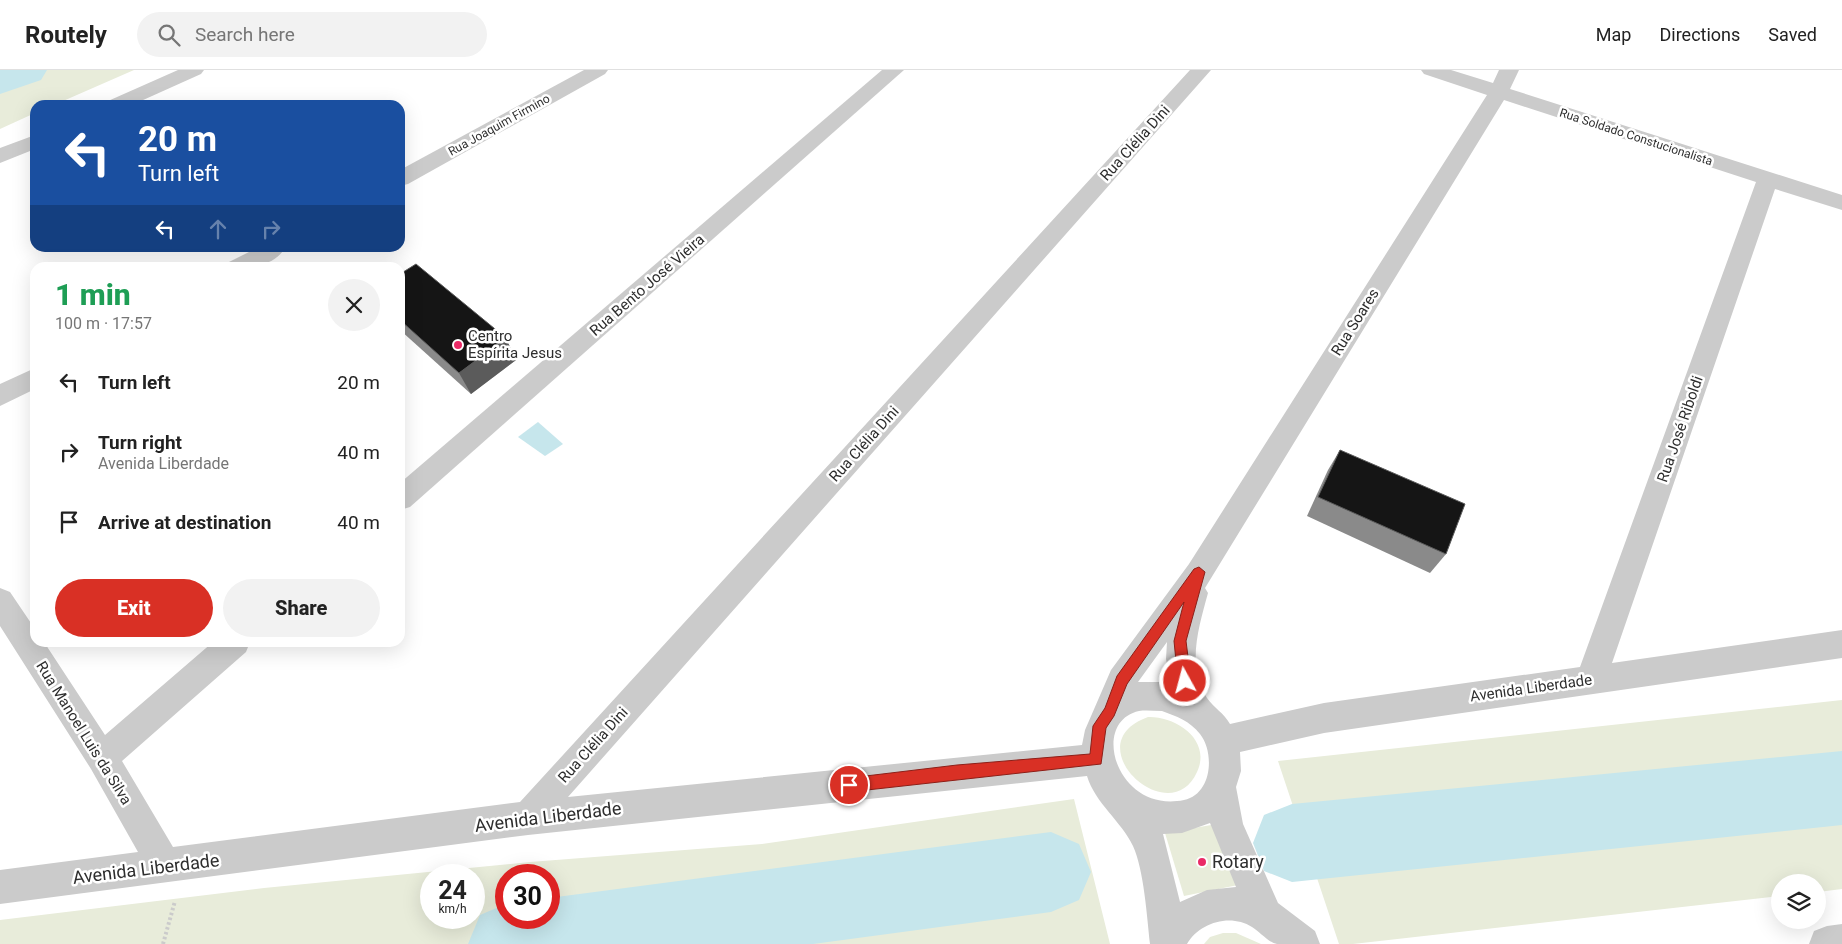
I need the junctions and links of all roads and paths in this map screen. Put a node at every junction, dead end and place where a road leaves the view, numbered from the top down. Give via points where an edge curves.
1 (194, 70) edge
2 (598, 70) edge
3 (894, 70) edge
4 (1200, 70) edge
5 (1431, 70) edge
6 (1509, 70) edge
7 (1498, 92) junction
8 (126, 100) edge
9 (30, 142) edge
10 (0, 156) edge
11 (405, 176) edge
12 (1768, 178) junction
13 (1842, 203) edge
14 (267, 252) edge
15 (248, 262) edge
16 (30, 380) edge
17 (0, 396) edge
18 (405, 495) edge
19 (1199, 572) junction
20 (0, 601) edge
21 (1842, 644) edge
22 (229, 647) edge
23 (1591, 680) junction
24 (1197, 710) junction
25 (1110, 711) junction
26 (1221, 742) junction
27 (102, 758) junction
28 (1096, 759) junction
29 (1220, 788) junction
30 (1121, 800) junction
31 (528, 818) junction
32 (175, 865) junction
33 (0, 887) edge
34 (1285, 932) edge
35 (163, 944) edge
36 (1168, 944) edge

1 - 8 street
2 - 11 street, Rua Joaquim Firmino
3 - 18 street, Rua Bento José Vieira
4 - 31 street, Rua Clélia Dini
5 - 7 street, Rua Soldado Constucionalista
6 - 7 street, Rua Soares
7 - 12 street, Rua Soldado Constucionalista
7 - 19 street, Rua Soares
9 - 10 street
12 - 13 street, Rua Soldado Constucionalista
12 - 23 street, Rua José Riboldi
14 - 15 street
16 - 17 street
19 - 24 street via 1180,641 1185,681
19 - 25 street via 1122,680
20 - 27 street, Rua Manoel Luis da Silva
21 - 23 street, Avenida Liberdade
22 - 27 street
23 - 26 street, Avenida Liberdade via 1324,718
24 - 25 street via 1180,699 1141,694 1124,700
24 - 26 street via 1212,724
25 - 28 street via 1100,726
26 - 29 street via 1226,761
27 - 32 street, Rua Manoel Luis da Silva
28 - 30 street via 1106,783
28 - 31 street, Avenida Liberdade
29 - 30 street via 1201,809 1183,817 1162,818 1140,812
29 - 34 street via 1227,825
30 - 36 street via 1148,839 1162,895
31 - 32 street, Avenida Liberdade
32 - 33 street, Avenida Liberdade
32 - 35 path
34 - 36 street via 1234,904 1213,904 1194,911 1178,925

